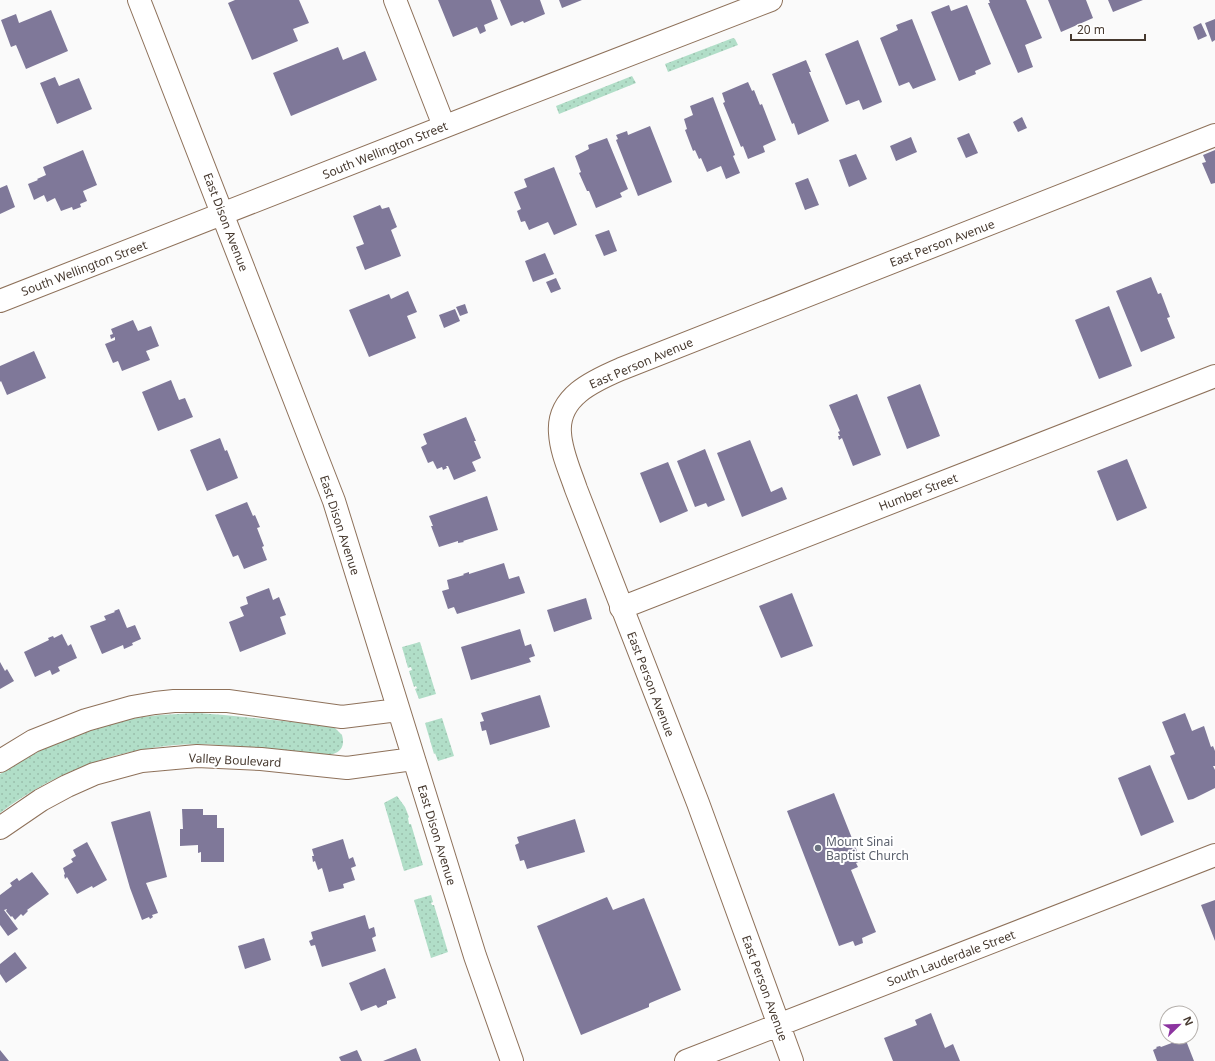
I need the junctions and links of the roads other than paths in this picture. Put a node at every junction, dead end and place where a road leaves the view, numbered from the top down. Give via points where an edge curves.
1 (139, 0) edge
2 (395, 0) edge
3 (772, 0) edge
4 (444, 126) junction
5 (1215, 135) edge
6 (222, 214) junction
7 (0, 301) edge
8 (1215, 376) edge
9 (621, 608) junction
10 (398, 710) junction
11 (413, 759) junction
12 (0, 761) edge
13 (0, 828) edge
14 (1215, 855) edge
15 (778, 1026) junction
16 (512, 1061) edge
17 (686, 1061) edge
18 (792, 1061) edge

1 - 6 street, East Dison Avenue
2 - 4 street
3 - 4 street, South Wellington Street
4 - 6 street, South Wellington Street
5 - 9 street, East Person Avenue via 621,369 582,389 567,404 561,419 560,433 576,489
6 - 7 street, South Wellington Street
6 - 10 street, East Dison Avenue via 334,500
8 - 9 street, Humber Street
9 - 15 street, East Person Avenue via 698,803
10 - 11 street, East Dison Avenue
10 - 12 street via 342,717 228,701 155,703 86,720 33,741
11 - 13 street, Valley Boulevard via 348,768 261,759 197,756 142,761 94,774 67,786
11 - 16 street, East Dison Avenue via 475,956
14 - 15 street, South Lauderdale Street
15 - 17 street, South Lauderdale Street
15 - 18 street, East Person Avenue

